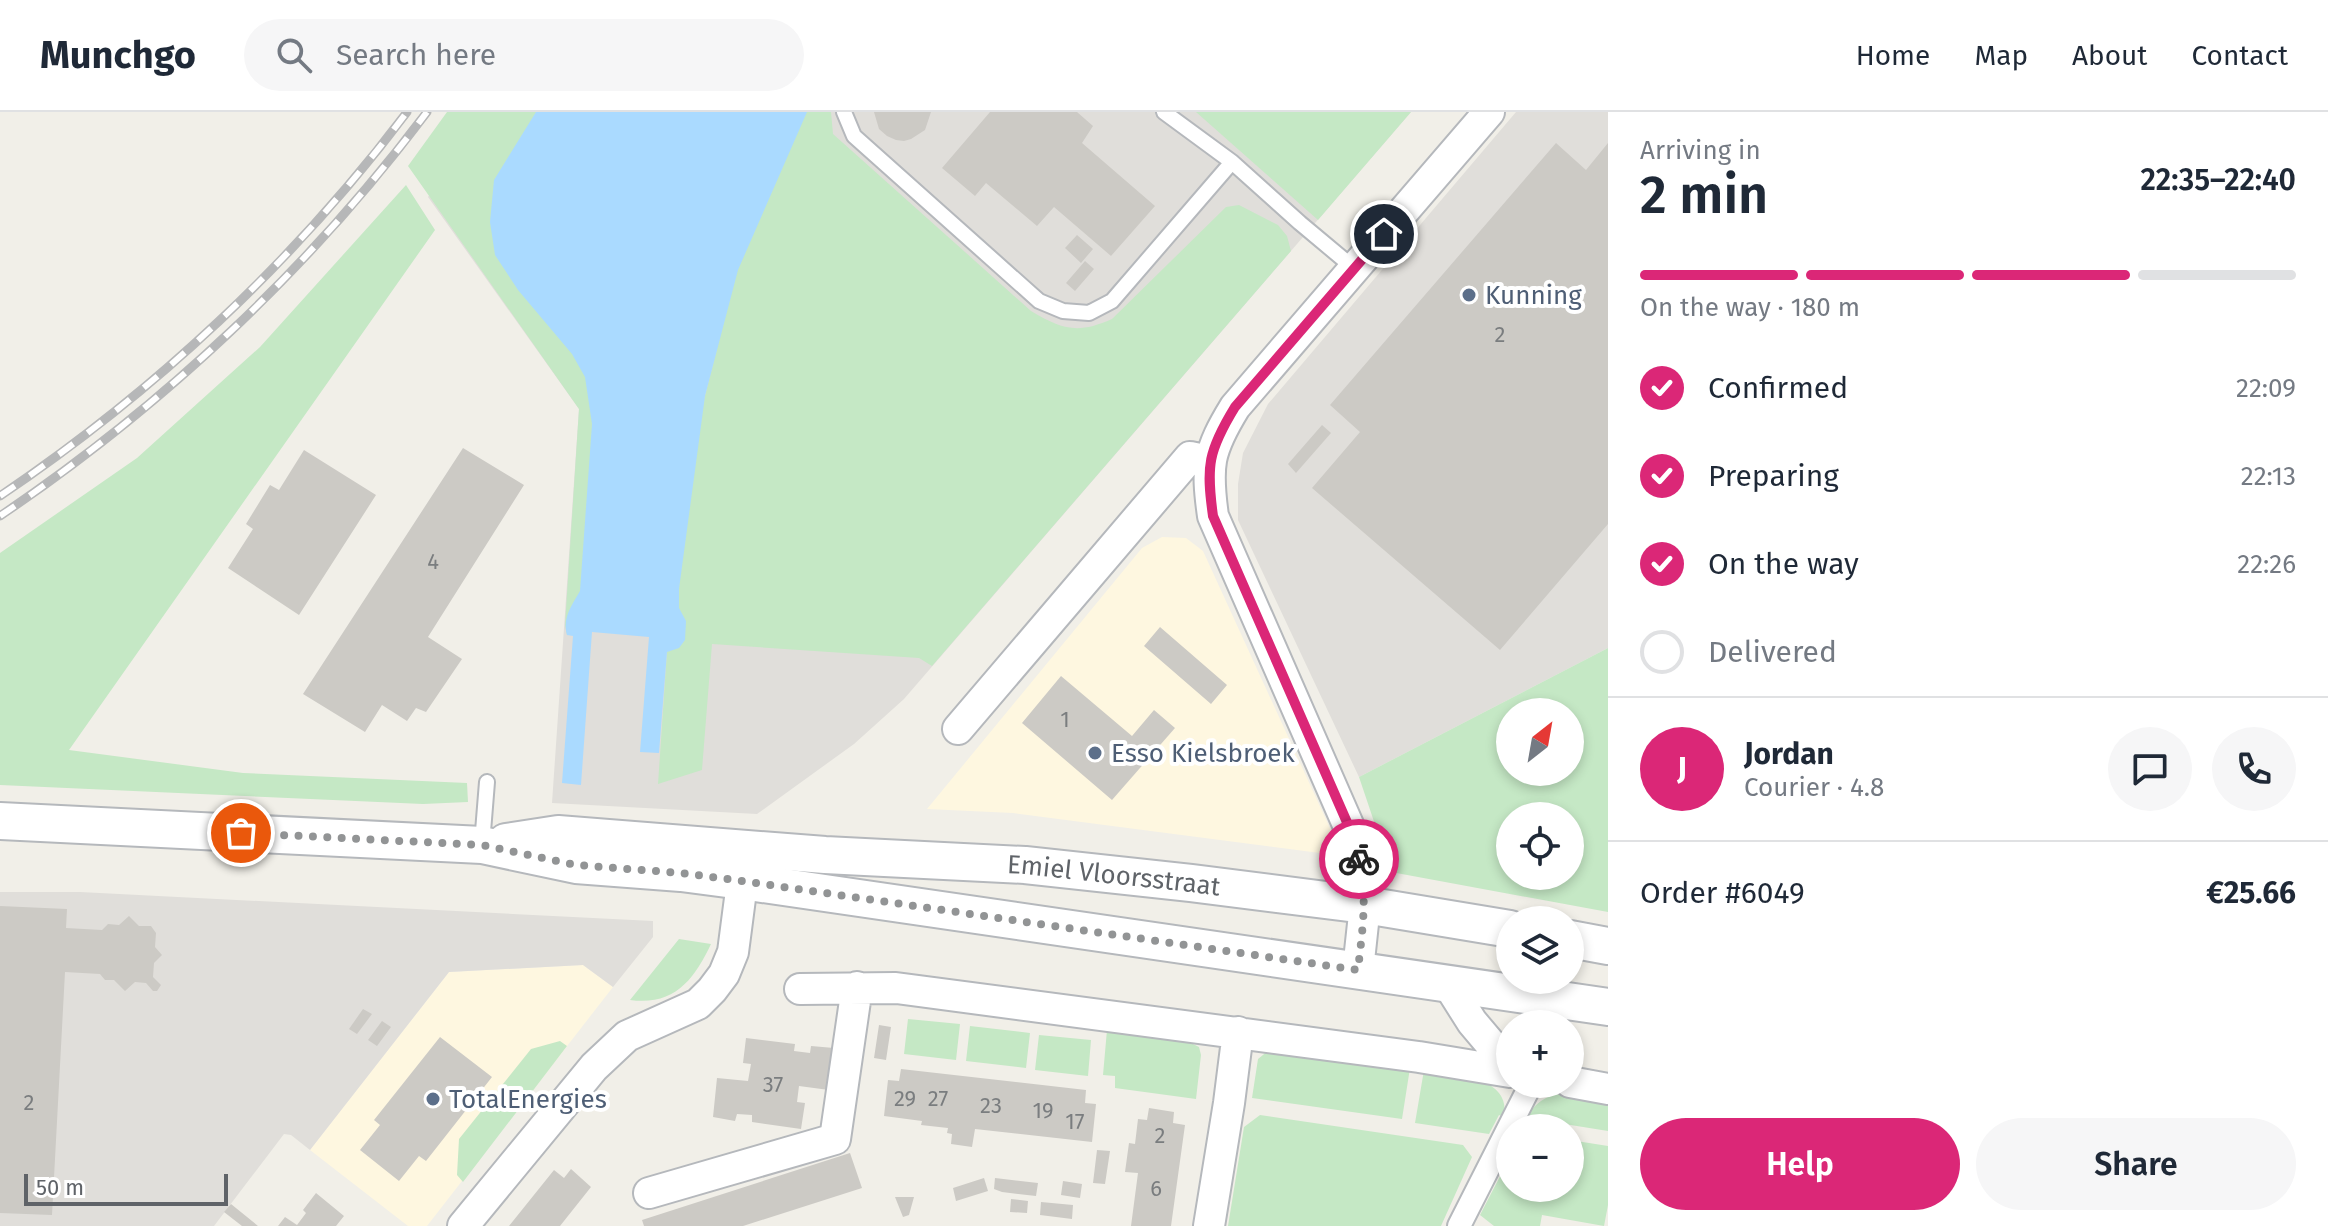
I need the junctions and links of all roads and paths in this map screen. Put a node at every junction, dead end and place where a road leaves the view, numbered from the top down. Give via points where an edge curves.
1 (844, 112) edge
2 (1164, 112) edge
3 (1489, 112) edge
4 (1232, 162) junction
5 (1355, 269) junction
6 (1209, 461) junction
7 (958, 729) dead end
8 (487, 782) dead end
9 (0, 821) edge
10 (482, 845) junction
11 (744, 865) junction
12 (1365, 905) junction
13 (1496, 927) edge
14 (1584, 942) edge
15 (1608, 946) edge
16 (1358, 970) junction
17 (1448, 984) junction
18 (857, 987) junction
19 (800, 989) dead end
20 (1608, 1007) edge
21 (1238, 1032) junction
22 (1496, 1052) edge
23 (1496, 1068) edge
24 (1584, 1085) edge
25 (1608, 1089) edge
26 (1524, 1098) edge
27 (649, 1193) dead end
28 (463, 1226) edge
29 (1209, 1226) edge
30 (1459, 1226) edge

1 - 4 lane via 854,136 1039,301 1063,311 1089,313 1112,301
2 - 4 lane
3 - 5 street
4 - 5 lane
5 - 6 street via 1235,407
6 - 7 street via 1190,457
6 - 12 street via 1213,516 1353,836
8 - 10 lane
9 - 10 street
10 - 11 street via 576,865 681,873
11 - 12 street, Emiel Vloorsstraat via 909,860 1025,865
11 - 16 street, Emiel Vloorsstraat
11 - 28 street via 733,952 712,990 698,1004 627,1036 594,1067
12 - 13 street, Emiel Vloorsstraat
12 - 16 street
14 - 15 street
16 - 17 street, Emiel Vloorsstraat
17 - 20 street, Emiel Vloorsstraat
17 - 22 street
18 - 19 street
18 - 21 street
18 - 27 street via 835,1139
21 - 23 street
21 - 29 street
24 - 25 street
26 - 30 street

